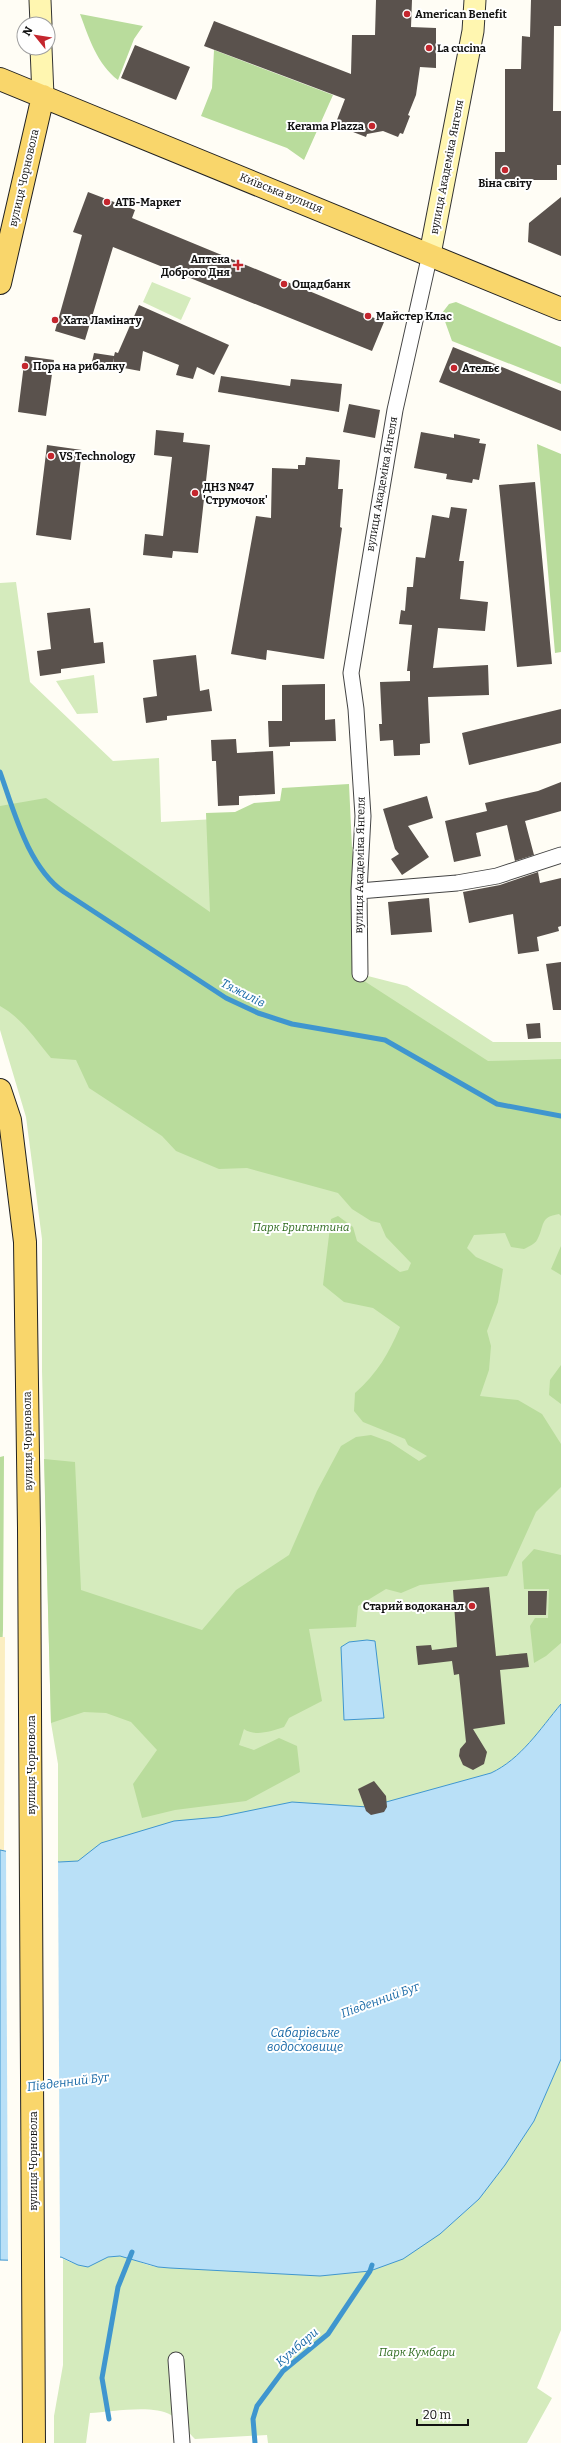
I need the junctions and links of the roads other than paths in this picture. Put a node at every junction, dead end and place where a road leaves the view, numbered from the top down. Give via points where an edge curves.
1 (40, 0) edge
2 (475, 0) edge
3 (41, 16) edge
4 (41, 56) edge
5 (0, 79) edge
6 (43, 96) junction
7 (430, 254) junction
8 (0, 284) edge
9 (561, 309) edge
10 (561, 855) edge
11 (359, 891) junction
12 (360, 974) dead end
13 (0, 1090) edge
14 (176, 2360) dead end
15 (34, 2443) edge
16 (182, 2443) edge

1 - 3 main road
2 - 7 main road, вулиця Академіка Янгеля via 473,31
4 - 6 main road
5 - 6 main road, Київська вулиця
6 - 7 main road, Київська вулиця
6 - 8 main road, вулиця Чорновола
7 - 9 main road, Київська вулиця
7 - 11 street, вулиця Академіка Янгеля via 395,410 351,673 363,816
10 - 11 street via 537,864 457,883
11 - 12 street, вулиця Академіка Янгеля
13 - 15 main road, вулиця Чорновола via 10,1120 25,1242 31,1764
14 - 16 street

